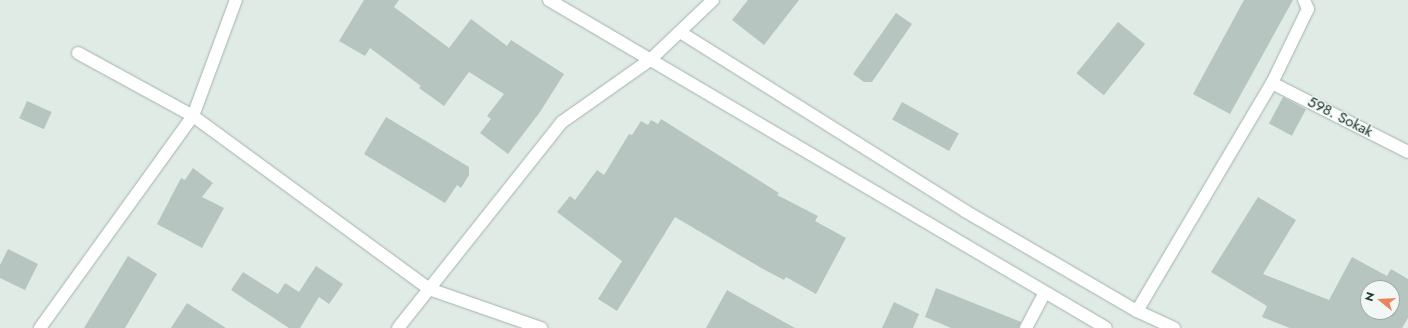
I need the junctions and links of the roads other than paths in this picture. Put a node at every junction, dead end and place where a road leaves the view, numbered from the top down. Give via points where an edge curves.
1 (236, 0) edge
2 (548, 0) edge
3 (713, 0) edge
4 (1304, 0) edge
5 (680, 32) junction
6 (78, 53) dead end
7 (650, 60) junction
8 (1272, 83) junction
9 (193, 116) junction
10 (1408, 152) edge
11 (429, 289) junction
12 (1045, 293) junction
13 (1137, 311) junction
14 (40, 328) edge
15 (398, 328) edge
16 (541, 328) edge
17 (1026, 328) edge
18 (1106, 328) edge
19 (1174, 328) edge

1 - 9 street
2 - 7 street
3 - 5 street
4 - 8 street via 1308,9
5 - 7 street
5 - 13 street via 965,211
6 - 9 street
7 - 11 street via 562,122
7 - 12 street
8 - 10 street, 598. Sokak
8 - 13 street
9 - 11 street
9 - 14 street
11 - 15 street
11 - 16 street
12 - 17 street
12 - 18 street
13 - 19 street

